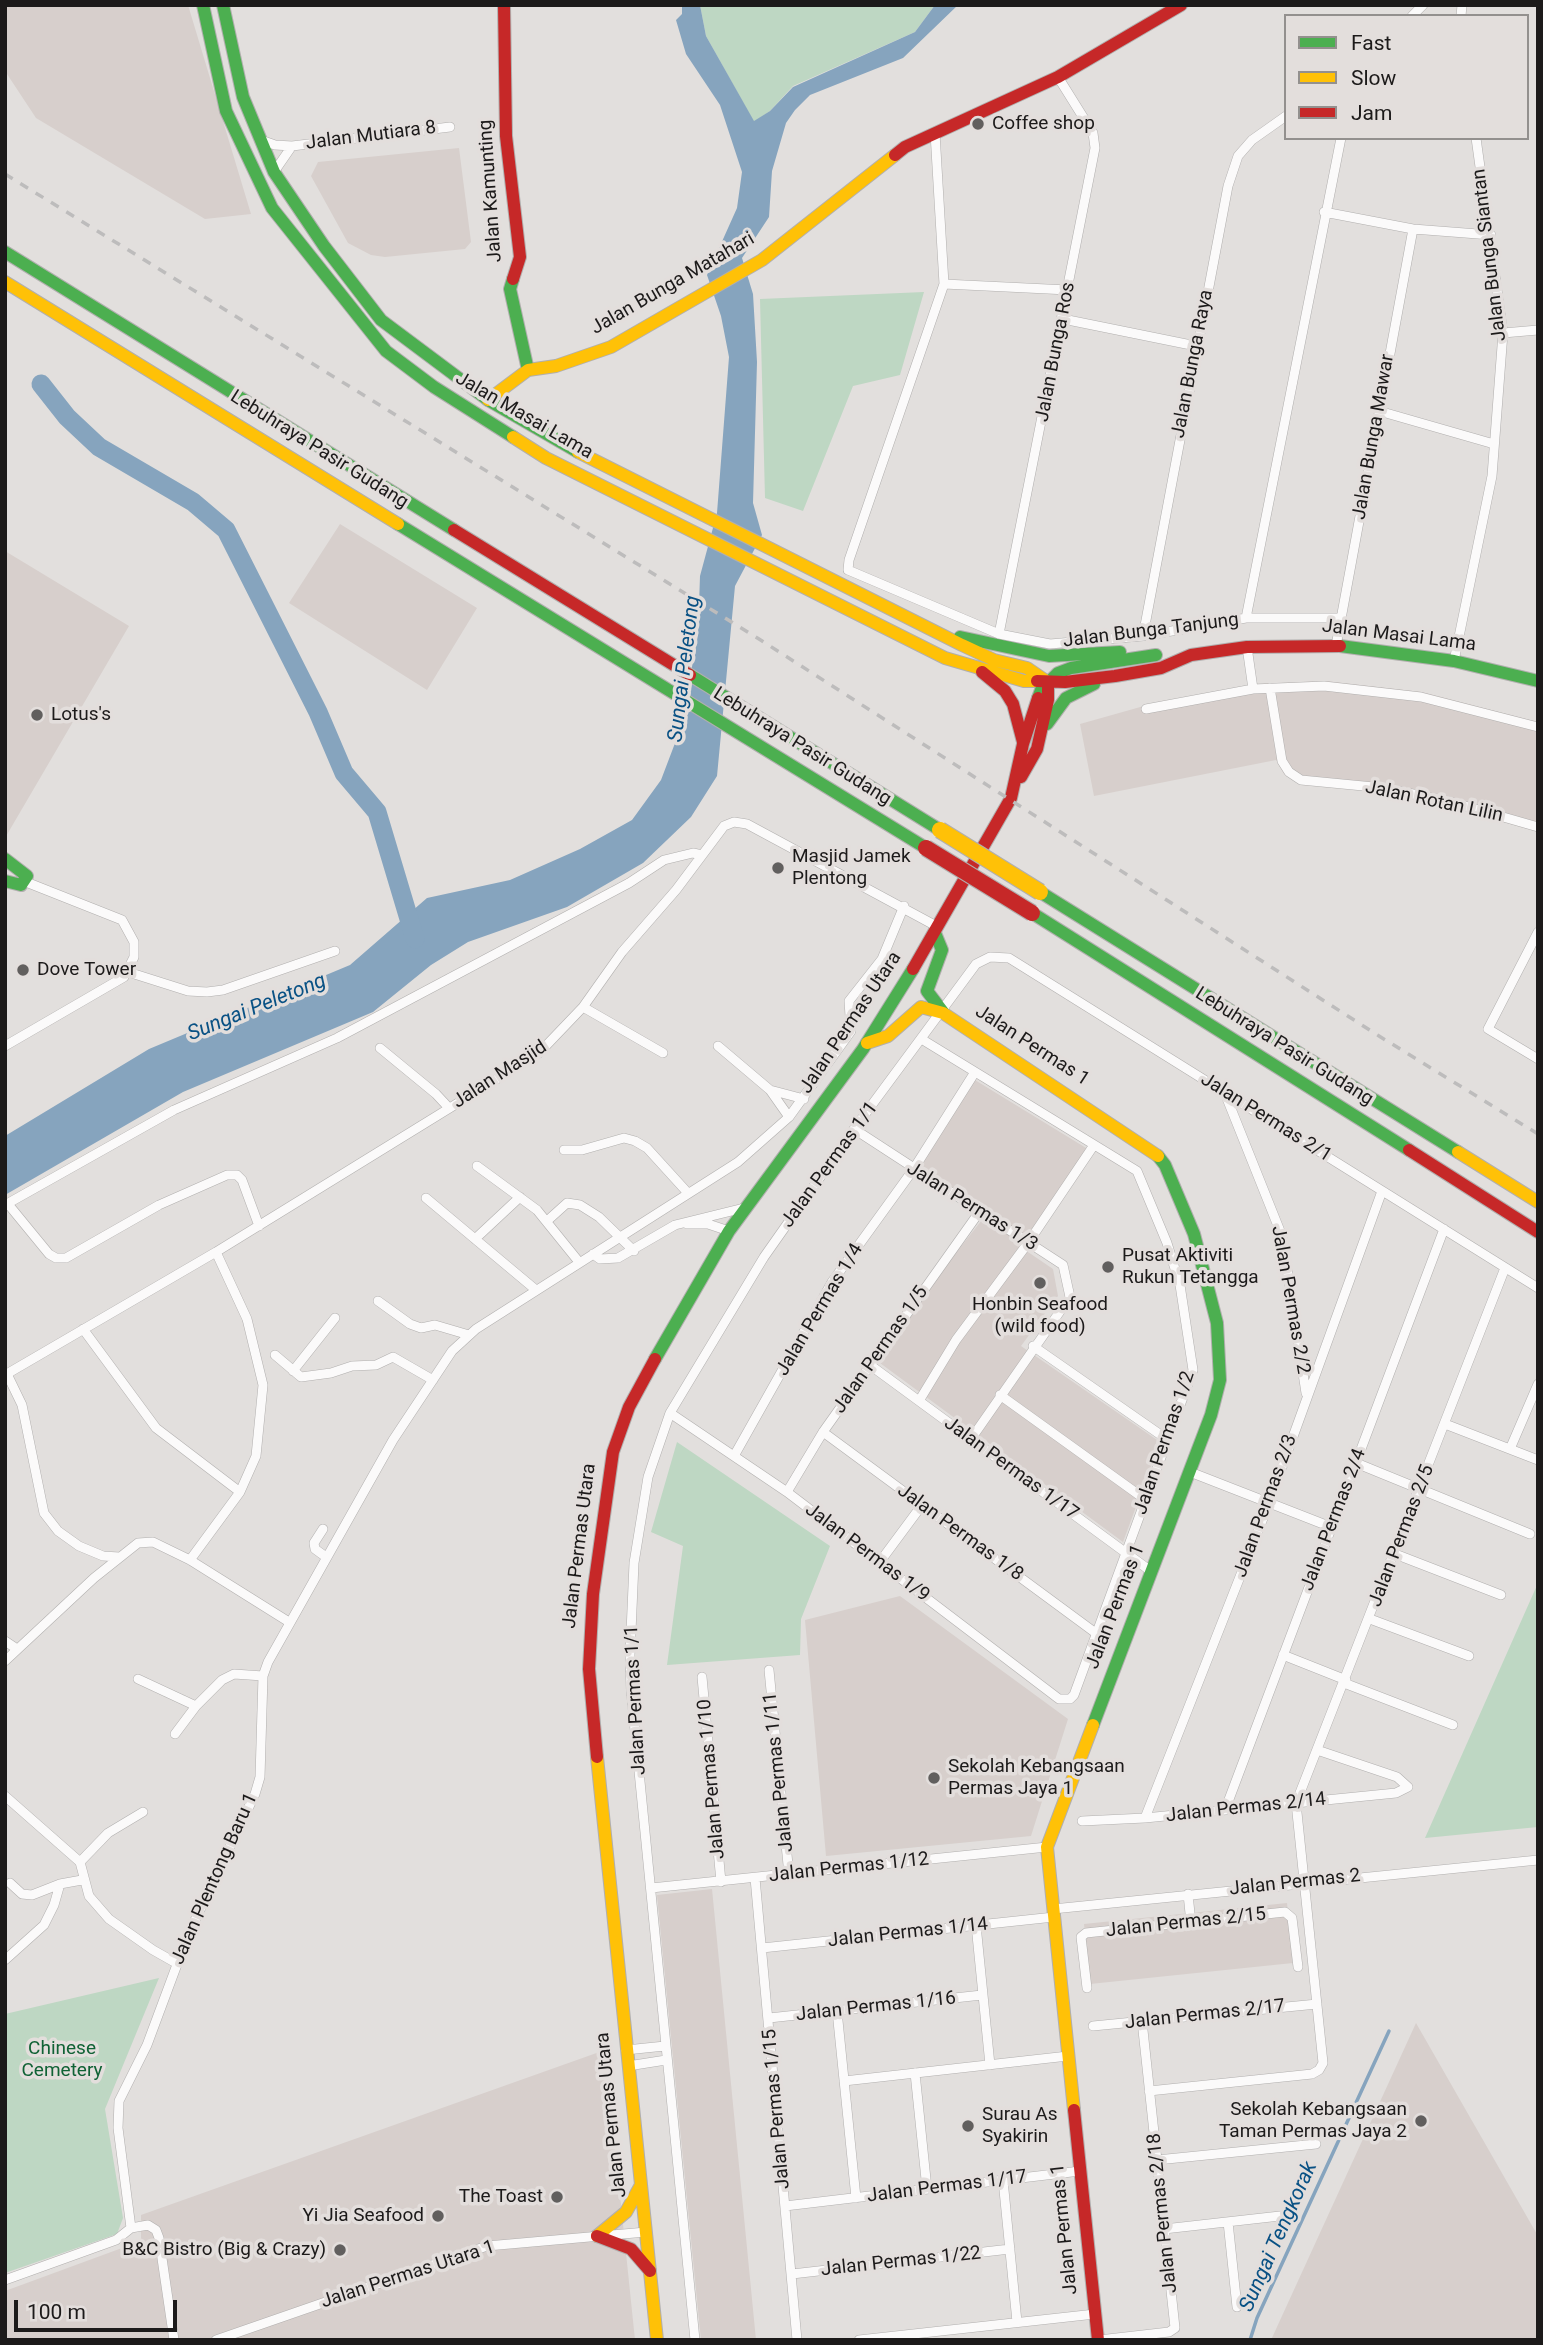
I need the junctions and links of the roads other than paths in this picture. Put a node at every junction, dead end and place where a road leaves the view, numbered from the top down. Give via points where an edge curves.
1 (203, 5) edge
2 (223, 5) edge
3 (504, 5) edge
4 (1181, 5) edge
5 (1059, 77) junction
6 (1284, 117) edge
7 (450, 127) dead end
8 (935, 133) junction
9 (259, 139) junction
10 (1340, 140) edge
11 (1476, 140) edge
12 (292, 146) junction
13 (274, 172) junction
14 (1324, 212) junction
15 (1413, 229) junction
16 (1491, 235) junction
17 (5, 240) edge
18 (5, 252) edge
19 (28, 266) junction
20 (5, 282) edge
21 (944, 284) junction
22 (1069, 290) junction
23 (1063, 319) junction
24 (1538, 330) edge
25 (1503, 333) junction
26 (1196, 346) junction
27 (528, 370) junction
28 (488, 400) junction
29 (1379, 411) junction
30 (1494, 444) junction
31 (1246, 618) junction
32 (1341, 618) junction
33 (932, 628) junction
34 (999, 634) junction
35 (1143, 636) junction
36 (1336, 646) junction
37 (1247, 647) junction
38 (1156, 655) junction
39 (1191, 655) junction
40 (1454, 661) junction
41 (976, 667) junction
42 (1115, 676) junction
43 (1538, 681) edge
44 (1048, 682) junction
45 (1270, 688) junction
46 (1252, 690) junction
47 (1146, 709) dead end
48 (1538, 727) edge
49 (1041, 731) junction
50 (1023, 744) junction
51 (1016, 784) junction
52 (1538, 827) edge
53 (702, 855) junction
54 (5, 859) edge
55 (5, 881) edge
56 (26, 882) junction
57 (904, 906) junction
58 (937, 930) junction
59 (1538, 932) edge
60 (335, 951) dead end
61 (990, 957) joint
62 (128, 972) junction
63 (583, 1007) junction
64 (943, 1013) junction
65 (923, 1040) junction
66 (867, 1043) junction
67 (5, 1046) edge
68 (718, 1046) dead end
69 (380, 1048) dead end
70 (663, 1053) dead end
71 (1538, 1059) edge
72 (975, 1072) junction
73 (770, 1090) junction
74 (1224, 1091) junction
75 (804, 1099) junction
76 (449, 1108) junction
77 (789, 1117) junction
78 (854, 1129) junction
79 (1094, 1145) junction
80 (564, 1150) dead end
81 (477, 1166) dead end
82 (914, 1170) junction
83 (1382, 1191) junction
84 (687, 1192) junction
85 (520, 1197) junction
86 (426, 1198) dead end
87 (1538, 1202) edge
88 (7, 1204) edge
89 (745, 1208) junction
90 (980, 1211) junction
91 (547, 1221) junction
92 (675, 1225) junction
93 (258, 1226) junction
94 (1444, 1229) junction
95 (729, 1231) junction
96 (1538, 1232) edge
97 (618, 1238) junction
98 (475, 1239) junction
99 (1028, 1242) junction
100 (634, 1251) junction
101 (216, 1252) junction
102 (593, 1254) junction
103 (579, 1262) junction
104 (1505, 1268) junction
105 (1538, 1289) edge
106 (536, 1290) junction
107 (378, 1301) dead end
108 (335, 1318) dead end
109 (83, 1329) junction
110 (469, 1335) junction
111 (1033, 1346) junction
112 (275, 1355) dead end
113 (870, 1365) junction
114 (293, 1371) junction
115 (6, 1375) edge
116 (433, 1380) junction
117 (1537, 1386) edge
118 (1306, 1394) junction
119 (1000, 1395) junction
120 (919, 1401) junction
121 (670, 1413) junction
122 (1445, 1423) junction
123 (823, 1432) junction
124 (971, 1439) junction
125 (1168, 1440) junction
126 (1510, 1449) junction
127 (734, 1456) junction
128 (1538, 1460) edge
129 (1356, 1464) junction
130 (1190, 1472) junction
131 (1420, 1490) junction
132 (240, 1492) junction
133 (787, 1492) junction
134 (1146, 1500) junction
135 (1269, 1503) junction
136 (922, 1505) junction
137 (1331, 1527) junction
138 (323, 1529) dead end
139 (1530, 1534) dead end
140 (1126, 1554) junction
141 (1395, 1555) junction
142 (119, 1557) junction
143 (326, 1558) junction
144 (190, 1560) junction
145 (879, 1563) junction
146 (1152, 1572) junction
147 (1500, 1595) dead end
148 (1370, 1619) junction
149 (289, 1622) junction
150 (1097, 1634) junction
151 (5, 1641) edge
152 (17, 1649) junction
153 (1283, 1656) junction
154 (1469, 1656) dead end
155 (5, 1661) edge
156 (769, 1670) dead end
157 (263, 1676) junction
158 (702, 1677) dead end
159 (138, 1679) dead end
160 (1345, 1682) junction
161 (1059, 1699) joint
162 (196, 1706) junction
163 (1453, 1725) dead end
164 (175, 1734) dead end
165 (1317, 1750) junction
166 (5, 1796) edge
167 (1296, 1803) junction
168 (1225, 1810) junction
169 (143, 1812) dead end
170 (1145, 1818) junction
171 (1082, 1821) dead end
172 (1047, 1847) junction
173 (1538, 1860) edge
174 (79, 1862) junction
175 (789, 1875) junction
176 (755, 1878) junction
177 (82, 1880) junction
178 (1304, 1881) junction
179 (721, 1882) junction
180 (9, 1883) dead end
181 (60, 1884) junction
182 (651, 1888) junction
183 (1188, 1894) junction
184 (1054, 1913) junction
185 (1191, 1923) junction
186 (976, 1925) junction
187 (762, 1948) junction
188 (5, 1960) edge
189 (176, 1963) junction
190 (1298, 1967) dead end
191 (1087, 1988) dead end
192 (982, 1995) junction
193 (1317, 2004) junction
194 (837, 2011) junction
195 (769, 2018) junction
196 (1142, 2021) junction
197 (1093, 2026) dead end
198 (664, 2046) junction
199 (1068, 2056) junction
200 (627, 2058) junction
201 (666, 2060) junction
202 (990, 2065) junction
203 (915, 2073) junction
204 (844, 2081) junction
205 (1149, 2091) junction
206 (1315, 2144) dead end
207 (1157, 2160) junction
208 (1080, 2171) junction
209 (1003, 2180) junction
210 (642, 2183) junction
211 (927, 2189) junction
212 (856, 2198) junction
213 (785, 2206) junction
214 (1279, 2216) dead end
215 (1228, 2222) junction
216 (131, 2228) junction
217 (1164, 2229) junction
218 (646, 2232) junction
219 (597, 2236) junction
220 (1010, 2249) junction
221 (650, 2272) junction
222 (792, 2274) junction
223 (5, 2280) edge
224 (1237, 2307) dead end
225 (1095, 2314) junction
226 (1017, 2322) junction
227 (174, 2340) edge
228 (216, 2340) edge
229 (657, 2340) edge
230 (695, 2340) edge
231 (797, 2340) edge
232 (859, 2340) edge
233 (1099, 2340) edge

1 - 41 main road, Jalan Masai Lama via 226,111 272,208 386,351 434,387 546,457 946,658
2 - 9 main road, Jalan Masai Lama via 243,97
3 - 27 main road, Jalan Kamunting via 506,136 520,257 510,289
4 - 5 main road, Jalan Bunga Matahari
5 - 8 main road, Jalan Bunga Matahari
5 - 22 street, Jalan Bunga Ros via 1093,132 1095,148
6 - 26 street, Jalan Bunga Raya via 1238,156
7 - 12 street, Jalan Mutiara 8
8 - 21 street
8 - 27 main road, Jalan Bunga Matahari via 905,147 762,260 684,306 611,347 556,366
9 - 12 street, Jalan Mutiara 8
9 - 13 main road, Jalan Masai Lama
10 - 14 street
11 - 16 street, Jalan Bunga Siantan
12 - 13 street, Jalan Mutiara 8
13 - 28 main road, Jalan Masai Lama via 382,320
14 - 15 street
14 - 31 street
15 - 16 street
15 - 29 street, Jalan Bunga Mawar
16 - 25 street, Jalan Bunga Siantan
17 - 19 main road
18 - 19 main road, Lebuhraya Pasir Gudang
19 - 87 main road, Lebuhraya Pasir Gudang, bridge
20 - 96 main road, Lebuhraya Pasir Gudang, bridge via 1032,913
21 - 22 street
21 - 34 street, Jalan Bunga Tanjung via 848,570
22 - 23 street, Jalan Bunga Ros
23 - 26 street
23 - 34 street, Jalan Bunga Ros
24 - 25 street
25 - 30 street, Jalan Bunga Siantan
26 - 35 street, Jalan Bunga Raya
27 - 28 main road, Jalan Bunga Matahari
28 - 33 main road, Jalan Masai Lama via 581,455
29 - 30 street
29 - 32 street, Jalan Bunga Mawar
30 - 40 street, Jalan Bunga Siantan via 1492,476
31 - 32 street, Jalan Bunga Tanjung
31 - 35 street, Jalan Bunga Tanjung
32 - 36 street, Jalan Bunga Mawar
33 - 38 main road via 1031,654
33 - 44 main road, Jalan Masai Lama via 994,660 1038,673
34 - 35 street, Jalan Bunga Tanjung via 1063,644
36 - 37 main road, Jalan Masai Lama
36 - 40 main road, Jalan Masai Lama
37 - 39 main road, Jalan Masai Lama
37 - 46 street
38 - 39 main road
38 - 44 main road via 1071,668
39 - 42 main road, Jalan Masai Lama via 1161,668
40 - 43 main road, Jalan Masai Lama
41 - 44 main road, Jalan Masai Lama via 1024,681
41 - 50 main road via 1009,698
42 - 44 main road, Jalan Masai Lama
42 - 49 main road via 1066,698
44 - 49 main road, Jalan Permas Utara
44 - 50 main road, Jalan Permas Utara via 1038,696
45 - 46 street
45 - 48 street via 1324,685 1421,697
45 - 52 street, Jalan Rotan Lilin via 1282,761 1301,780 1384,788
46 - 47 street
49 - 51 main road, Jalan Permas Utara via 1031,761
50 - 51 main road, Jalan Permas Utara
51 - 58 main road, Jalan Permas Utara
53 - 57 street, Jalan Masjid via 724,826 747,824
53 - 63 street, Jalan Masjid via 622,951
53 - 88 street via 664,860 337,1038 174,1110
54 - 56 main road via 24,871
55 - 56 main road via 12,885
56 - 62 street via 122,920 134,942
57 - 58 street, Jalan Masjid
57 - 75 street, Jalan Plentong Baru 1 via 882,959 849,1001 851,1031
58 - 64 main road, Jalan Permas 1 via 942,950 927,991
58 - 66 main road, Jalan Permas Utara
59 - 71 street via 1488,1029
60 - 62 street via 207,992 188,991
61 - 64 street, Jalan Permas 1/1 via 976,964
61 - 74 street, Jalan Permas 2/1 via 1009,958
62 - 67 street
63 - 70 street
63 - 76 street, Jalan Masjid via 539,1053
64 - 65 street, Jalan Permas 1/1
64 - 66 main road, Jalan Permas 1 via 921,1007 888,1037
64 - 130 main road, Jalan Permas 1 via 1153,1150 1164,1165 1205,1269 1220,1352 1217,1398
65 - 72 street, Jalan Permas 1/2
65 - 78 street, Jalan Permas 1/1
66 - 89 main road, Jalan Permas Utara
68 - 73 street
69 - 76 street
72 - 79 street, Jalan Permas 1/2
72 - 82 street, Jalan Permas 1/4
73 - 75 street
73 - 77 street
74 - 83 street, Jalan Permas 2/1
74 - 118 street, Jalan Permas 2/2 via 1282,1236
75 - 77 street, Jalan Plentong Baru 1
76 - 93 street, Jalan Masjid
77 - 84 street, Jalan Plentong Baru 1 via 738,1162
78 - 82 street, Jalan Permas 1/3
78 - 121 street, Jalan Permas 1/1 via 764,1257
79 - 99 street
79 - 125 street, Jalan Permas 1/2 via 1137,1171 1180,1284 1193,1370
80 - 84 street via 582,1150 624,1138 635,1140 648,1148
81 - 85 street
82 - 90 street, Jalan Permas 1/3
82 - 127 street, Jalan Permas 1/4 via 832,1282
83 - 94 street, Jalan Permas 2/1
83 - 118 street, Jalan Permas 2/3
84 - 97 street, Jalan Plentong Baru 1
85 - 91 street
85 - 98 street
86 - 98 street
88 - 93 street via 56,1258 66,1258 159,1205 227,1175 242,1180
89 - 92 street, Jalan Plentong Baru 1
89 - 95 main road, Jalan Permas Utara
90 - 99 street, Jalan Permas 1/3
90 - 113 street, Jalan Permas 1/5
91 - 97 street via 572,1203 599,1217
91 - 103 street
92 - 95 street via 708,1224
92 - 100 street, Jalan Plentong Baru 1
93 - 101 street, Jalan Masjid
94 - 104 street, Jalan Permas 2/1
94 - 129 street, Jalan Permas 2/4
95 - 200 main road, Jalan Permas Utara via 629,1407 613,1452 601,1522 589,1669
97 - 100 street
97 - 102 street, Jalan Plentong Baru 1
98 - 106 street
99 - 111 street, Jalan Permas 1/3 via 1063,1265 1070,1297
99 - 120 street via 956,1340
100 - 102 street, Jalan Plentong Baru 1 via 608,1260
101 - 109 street, Jalan Masjid
101 - 132 street via 247,1319 263,1385 256,1456
102 - 103 street, Jalan Plentong Baru 1
103 - 106 street, Jalan Plentong Baru 1
104 - 105 street, Jalan Permas 2/1
104 - 122 street, Jalan Permas 2/5
106 - 110 street, Jalan Plentong Baru 1
107 - 110 street via 410,1324 421,1328 435,1325
108 - 114 street
109 - 115 street, Jalan Masjid
109 - 132 street via 156,1429
110 - 116 street, Jalan Plentong Baru 1
111 - 119 street
111 - 125 street
112 - 114 street
113 - 120 street, Jalan Permas 1/17
113 - 123 street, Jalan Permas 1/5
114 - 116 street via 301,1377 313,1376 393,1357
115 - 142 street via 22,1405 44,1513 79,1546
116 - 143 street, Jalan Plentong Baru 1
117 - 126 street
118 - 135 street, Jalan Permas 2/3
119 - 124 street
119 - 134 street
120 - 124 street, Jalan Permas 1/17
121 - 127 street, Jalan Permas 1/9
121 - 182 street, Jalan Permas 1/1 via 648,1477 637,1531 630,1654
122 - 126 street
122 - 131 street, Jalan Permas 2/5
123 - 133 street, Jalan Permas 1/5
123 - 136 street, Jalan Permas 1/8
124 - 140 street, Jalan Permas 1/17
125 - 134 street, Jalan Permas 1/2
126 - 128 street
127 - 133 street, Jalan Permas 1/9
129 - 131 street
129 - 137 street, Jalan Permas 2/4
130 - 135 street
130 - 146 main road, Jalan Permas 1
131 - 139 street
131 - 141 street, Jalan Permas 2/5
132 - 144 street
133 - 145 street, Jalan Permas 1/9
134 - 140 street, Jalan Permas 1/2
135 - 137 street
135 - 170 street, Jalan Permas 2/3
136 - 145 street
136 - 150 street, Jalan Permas 1/8
137 - 153 street, Jalan Permas 2/4
138 - 143 street via 314,1544
140 - 146 street, Jalan Permas 1/17
140 - 150 street, Jalan Permas 1/2
141 - 147 street
141 - 148 street, Jalan Permas 2/5
142 - 144 street via 138,1543 153,1542
142 - 152 street
143 - 149 street, Jalan Plentong Baru 1
144 - 149 street
145 - 161 street, Jalan Permas 1/9
146 - 172 main road, Jalan Permas 1
148 - 154 street
148 - 160 street, Jalan Permas 2/5
149 - 157 street, Jalan Plentong Baru 1
150 - 161 street, Jalan Permas 1/2 via 1074,1695
151 - 152 street
152 - 155 street
153 - 160 street
153 - 168 street, Jalan Permas 2/4
156 - 175 street, Jalan Permas 1/11
157 - 162 street via 234,1674
157 - 189 street, Jalan Plentong Baru 1 via 263,1745 257,1785
158 - 179 street, Jalan Permas 1/10
159 - 162 street
160 - 163 street
160 - 165 street, Jalan Permas 2/5
162 - 164 street
165 - 167 street, Jalan Permas 2/5
165 - 167 street, Jalan Permas 2/14 via 1397,1777 1408,1787 1396,1793
166 - 174 street
167 - 168 street, Jalan Permas 2/14
167 - 178 street
168 - 170 street, Jalan Permas 2/14
169 - 174 street via 108,1833
170 - 171 street, Jalan Permas 2/14
172 - 175 street, Jalan Permas 1/12
172 - 184 main road, Jalan Permas 1
173 - 178 street, Jalan Permas 2
174 - 177 street
175 - 176 street, Jalan Permas 1/12
176 - 179 street, Jalan Permas 1/12
176 - 187 street, Jalan Permas 1/15
177 - 181 street
177 - 189 street via 109,1919
178 - 183 street, Jalan Permas 2
178 - 193 street
179 - 182 street, Jalan Permas 1/12
180 - 181 street via 22,1894 32,1895
181 - 188 street via 44,1925
182 - 198 street, Jalan Permas 1/1
183 - 184 street, Jalan Permas 2
183 - 185 street
184 - 186 street, Jalan Permas 1/14
184 - 199 main road, Jalan Permas 1
185 - 190 street, Jalan Permas 2/15 via 1285,1912 1293,1918
185 - 191 street, Jalan Permas 2/15 via 1083,1934
186 - 187 street, Jalan Permas 1/14
186 - 192 street
187 - 195 street, Jalan Permas 1/15
189 - 216 street, Jalan Plentong Baru 1 via 151,2036 118,2108
192 - 194 street, Jalan Permas 1/16
192 - 202 street
193 - 196 street, Jalan Permas 2/17
193 - 205 street via 1323,2063 1312,2074
194 - 195 street, Jalan Permas 1/16
194 - 204 street, Jalan Permas 1/17
195 - 213 street, Jalan Permas 1/15
196 - 197 street, Jalan Permas 2/17
196 - 205 street, Jalan Permas 2/18
198 - 200 street
198 - 201 street, Jalan Permas 1/1
199 - 202 street
199 - 208 main road, Jalan Permas 1
200 - 201 street
200 - 210 main road, Jalan Permas Utara
201 - 230 street, Jalan Permas 1/1
202 - 203 street
203 - 204 street
203 - 211 street
204 - 212 street, Jalan Permas 1/17
205 - 207 street, Jalan Permas 2/18
206 - 207 street
207 - 217 street, Jalan Permas 2/18
208 - 209 street, Jalan Permas 1/17
208 - 225 main road, Jalan Permas 1
209 - 211 street, Jalan Permas 1/17
209 - 220 street
210 - 218 main road, Jalan Permas Utara
210 - 219 main road via 626,2213
211 - 212 street, Jalan Permas 1/17
212 - 213 street, Jalan Permas 1/17
213 - 222 street, Jalan Permas 1/15
214 - 215 street
215 - 217 street
215 - 224 street
216 - 223 street via 116,2240
216 - 227 street via 148,2225 156,2230
217 - 233 street, Jalan Permas 2/18 via 1175,2328
218 - 219 street, Jalan Permas Utara 1
218 - 221 main road, Jalan Permas Utara
219 - 221 main road via 631,2249
219 - 228 street, Jalan Permas Utara 1 via 487,2246
220 - 222 street, Jalan Permas 1/22
220 - 226 street
221 - 229 main road, Jalan Permas Utara
222 - 231 street, Jalan Permas 1/15
225 - 226 street
225 - 233 main road, Jalan Permas 1
226 - 232 street

